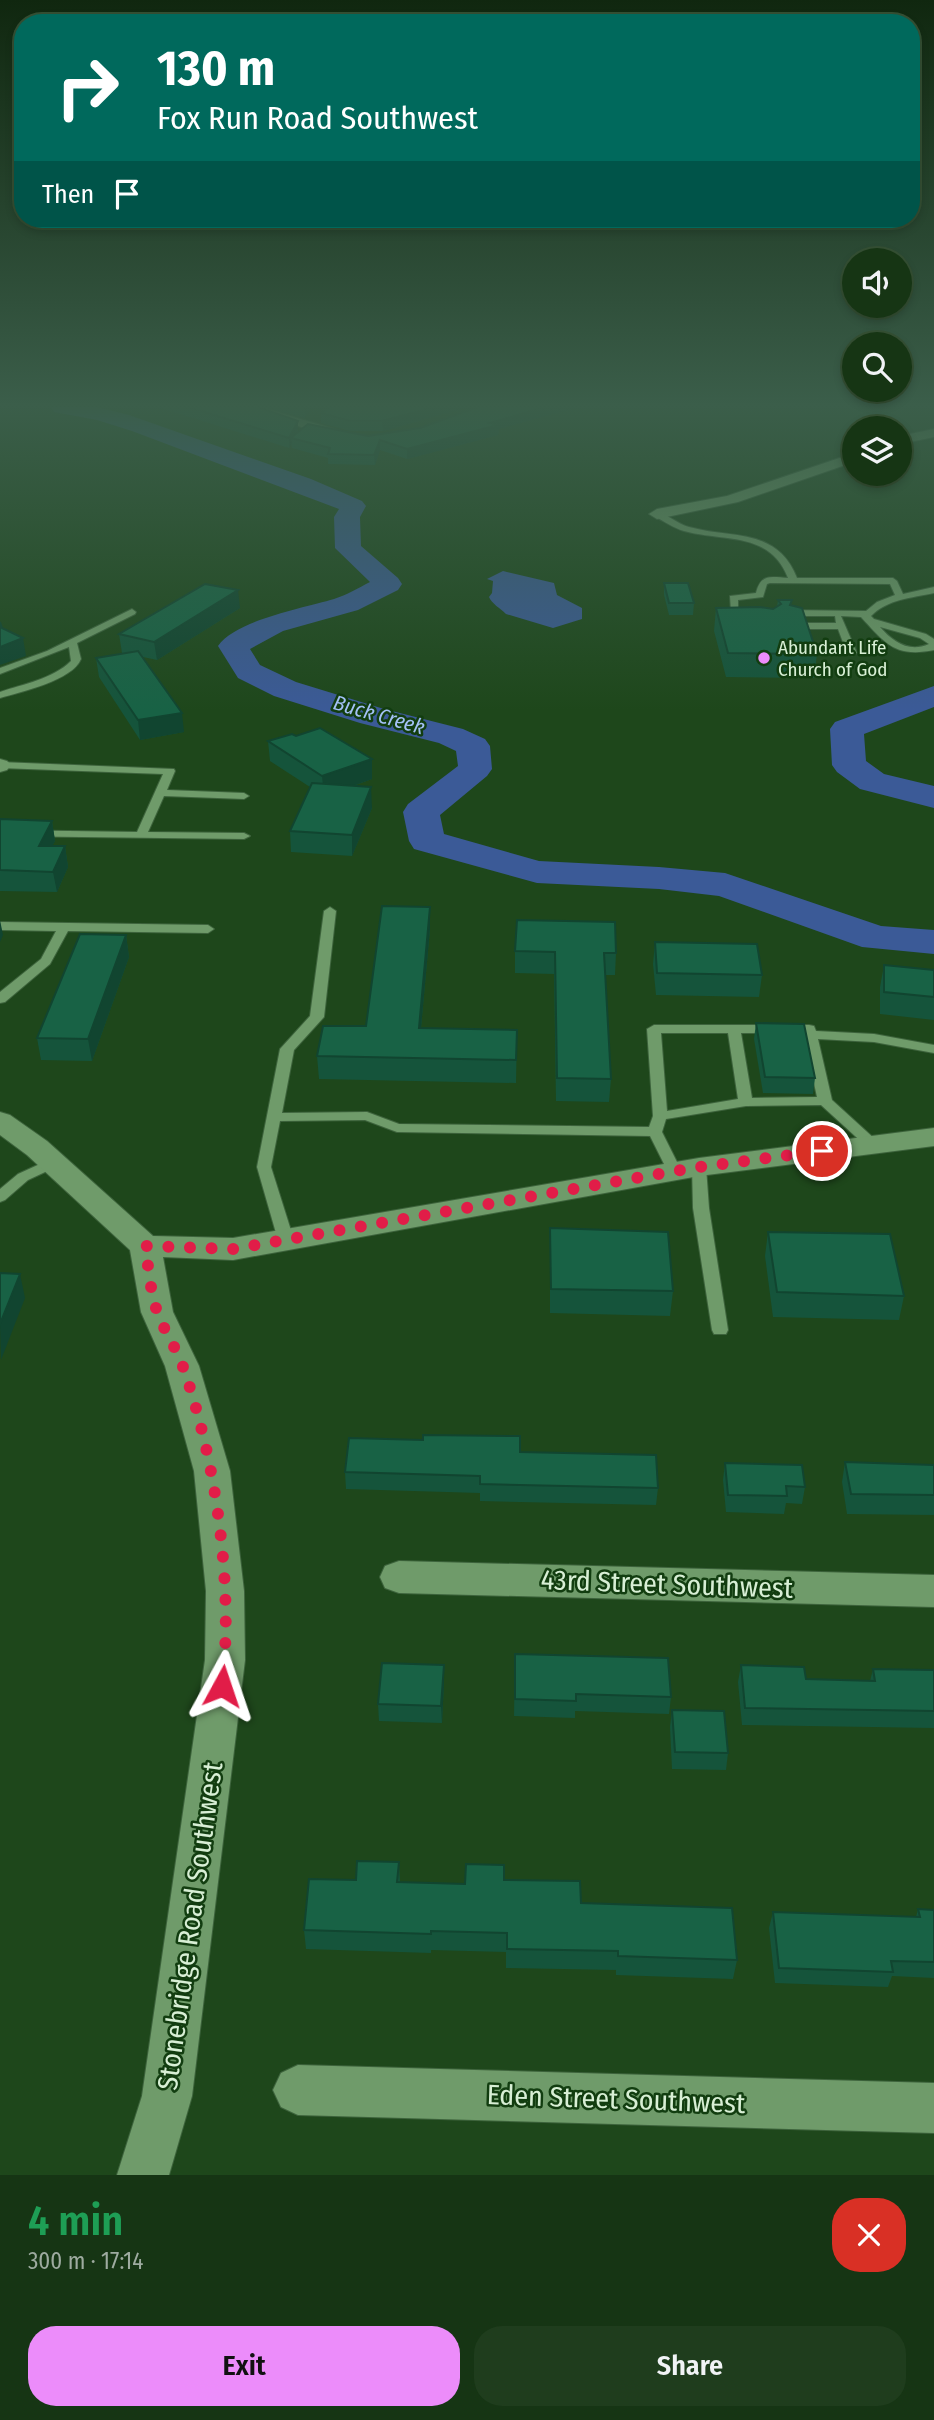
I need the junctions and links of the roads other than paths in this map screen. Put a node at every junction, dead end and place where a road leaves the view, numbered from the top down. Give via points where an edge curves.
1 (692, 508) edge
2 (657, 513) joint
3 (793, 579) junction
4 (934, 590) edge
5 (901, 598) junction
6 (132, 612) dead end
7 (740, 613) junction
8 (757, 613) edge
9 (770, 613) edge
10 (836, 614) junction
11 (867, 617) junction
12 (751, 624) edge
13 (794, 626) edge
14 (841, 626) junction
15 (72, 643) junction
16 (852, 653) dead end
17 (0, 671) edge
18 (0, 695) edge
19 (0, 765) edge
20 (160, 793) junction
21 (244, 796) dead end
22 (0, 834) edge
23 (142, 835) junction
24 (244, 836) dead end
25 (330, 911) dead end
26 (0, 926) edge
27 (64, 927) junction
28 (208, 929) dead end
29 (0, 999) edge
30 (734, 1030) junction
31 (810, 1035) junction
32 (934, 1049) edge
33 (825, 1101) junction
34 (746, 1102) junction
35 (660, 1116) junction
36 (273, 1118) junction
37 (0, 1121) edge
38 (655, 1132) junction
39 (934, 1137) edge
40 (872, 1144) junction
41 (53, 1163) junction
42 (687, 1170) junction
43 (0, 1197) edge
44 (286, 1240) junction
45 (145, 1246) junction
46 (720, 1330) dead end
47 (399, 1577) dead end
48 (934, 1591) edge
49 (298, 2090) dead end
50 (934, 2108) edge
51 (143, 2175) edge

1 - 2 street
2 - 3 lane via 686,529 764,544 790,566
3 - 5 lane via 893,581
3 - 7 lane via 768,580 760,595 733,598 734,610
4 - 5 lane
5 - 11 lane via 872,607
6 - 15 lane
7 - 8 lane
7 - 12 lane via 742,621
9 - 10 lane
10 - 11 lane
10 - 14 lane
11 - 11 lane via 884,640 898,646 917,650 934,643
13 - 14 lane
14 - 16 lane
15 - 17 lane
15 - 18 lane via 77,656 63,671
19 - 20 lane via 170,771
20 - 21 lane
20 - 23 lane
22 - 23 lane
23 - 24 lane
25 - 36 lane via 317,1017 287,1049
26 - 27 lane
27 - 28 lane
27 - 29 lane via 46,961
30 - 31 lane via 809,1029
30 - 34 lane
30 - 35 lane via 653,1029
31 - 32 lane via 874,1038
31 - 33 lane
33 - 34 lane
33 - 40 lane
34 - 35 lane
35 - 38 lane
36 - 38 lane via 368,1116 397,1128
36 - 44 lane via 264,1167
37 - 41 street
38 - 42 lane
39 - 40 street
40 - 42 street
41 - 43 lane via 23,1177
41 - 45 street
42 - 44 street
42 - 46 lane via 701,1208
44 - 45 street via 233,1249
45 - 51 street, Stonebridge Road Southwest via 157,1311 183,1366 212,1471 225,1591 225,1660 167,2096
47 - 48 street, 43rd Street Southwest
49 - 50 street, Eden Street Southwest

